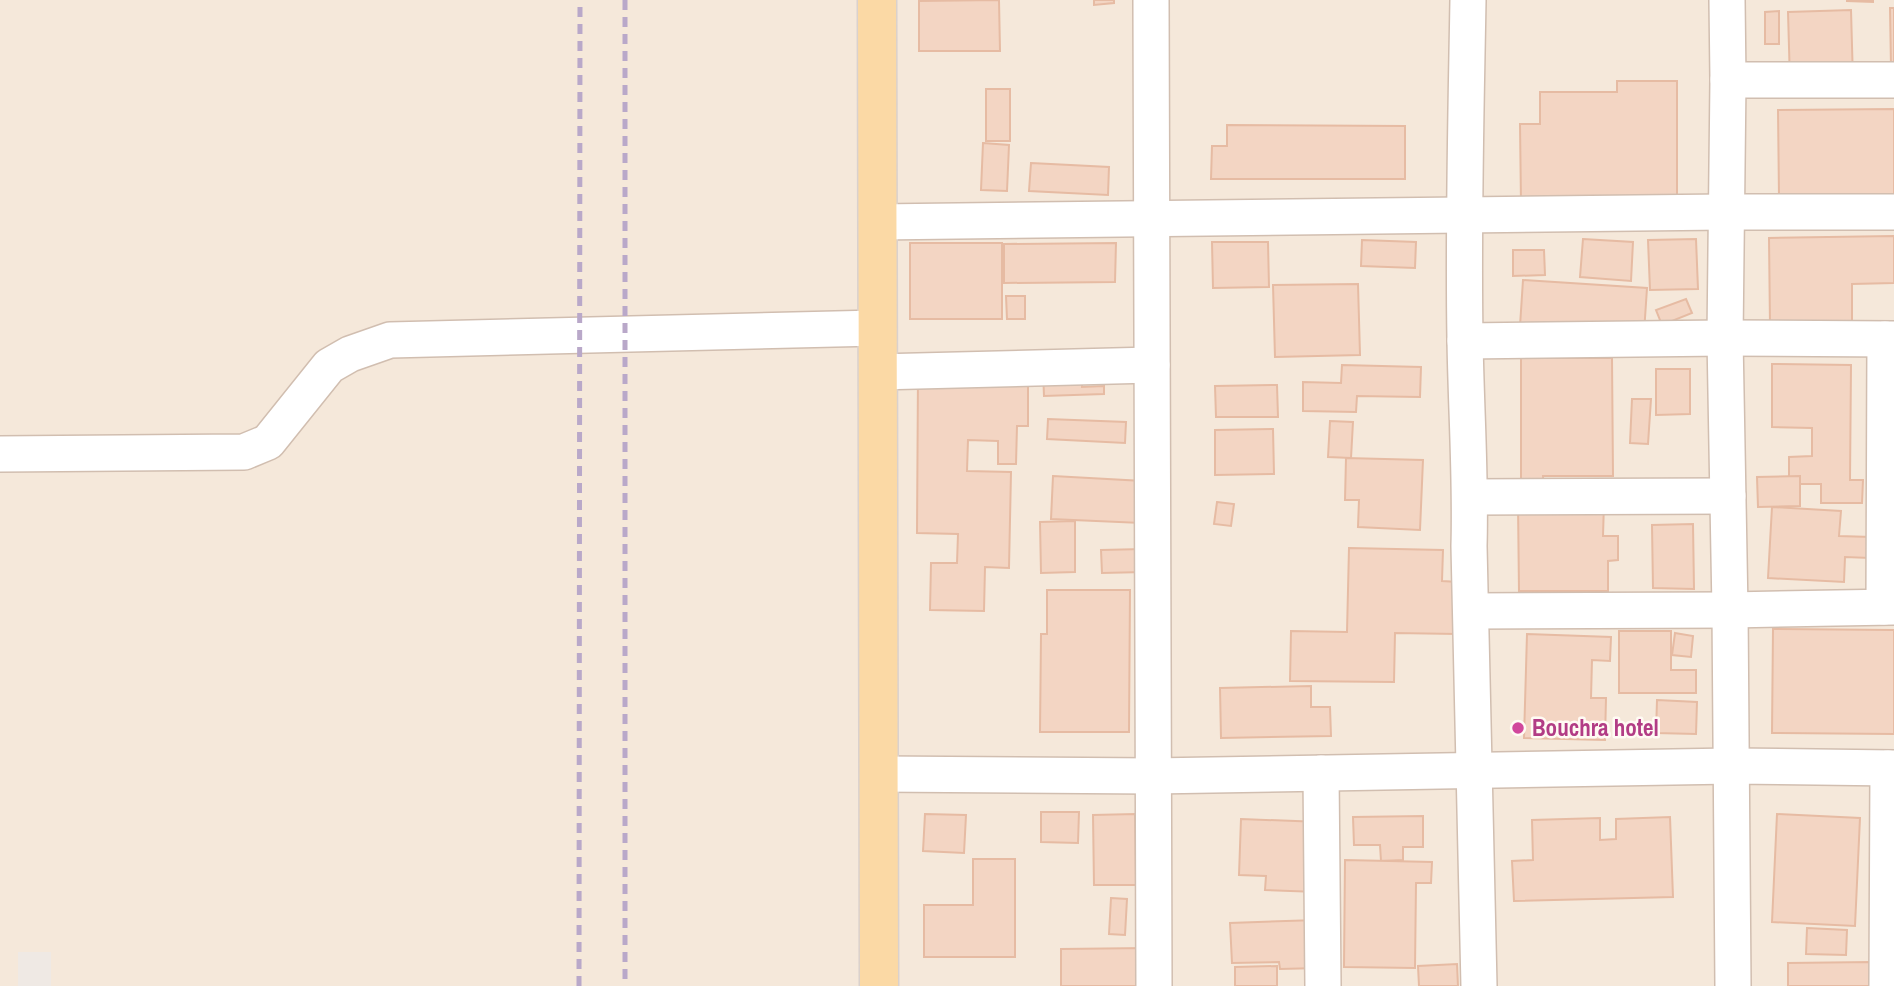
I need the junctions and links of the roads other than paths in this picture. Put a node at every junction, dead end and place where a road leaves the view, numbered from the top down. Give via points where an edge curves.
1 (877, 0) edge
2 (1151, 0) edge
3 (1468, 0) edge
4 (1727, 0) edge
5 (1728, 80) junction
6 (1894, 80) edge
7 (1725, 212) junction
8 (1894, 212) edge
9 (1464, 215) junction
10 (1152, 219) junction
11 (877, 222) junction
12 (877, 328) junction
13 (1725, 338) junction
14 (1890, 339) edge
15 (1465, 341) junction
16 (1152, 365) junction
17 (877, 372) junction
18 (0, 454) edge
19 (1728, 496) junction
20 (1471, 497) junction
21 (1889, 607) edge
22 (1730, 610) junction
23 (1471, 611) junction
24 (1732, 766) junction
25 (1891, 768) edge
26 (1475, 770) junction
27 (1321, 773) junction
28 (878, 774) junction
29 (1153, 776) junction
30 (878, 986) edge
31 (1154, 986) edge
32 (1323, 986) edge
33 (1479, 986) edge
34 (1733, 986) edge
35 (1886, 986) edge

1 - 11 main road
2 - 10 street
3 - 9 street
4 - 5 street
5 - 6 street
5 - 7 street
7 - 8 street
7 - 9 street
7 - 13 street
9 - 10 street
9 - 15 street
10 - 11 street
10 - 16 street
11 - 12 main road
12 - 17 main road
12 - 18 street via 390,340 329,366 268,442 244,452
13 - 14 street
13 - 15 street
13 - 19 street
14 - 21 street
15 - 20 street
16 - 17 street
16 - 29 street
17 - 28 main road
19 - 20 street
19 - 22 street
20 - 23 street
21 - 22 street
22 - 23 street
22 - 24 street
23 - 26 street
24 - 25 street
24 - 26 street
24 - 34 street
25 - 35 street
26 - 27 street
26 - 33 street
27 - 29 street
27 - 32 street
28 - 29 street
28 - 30 main road
29 - 31 street

